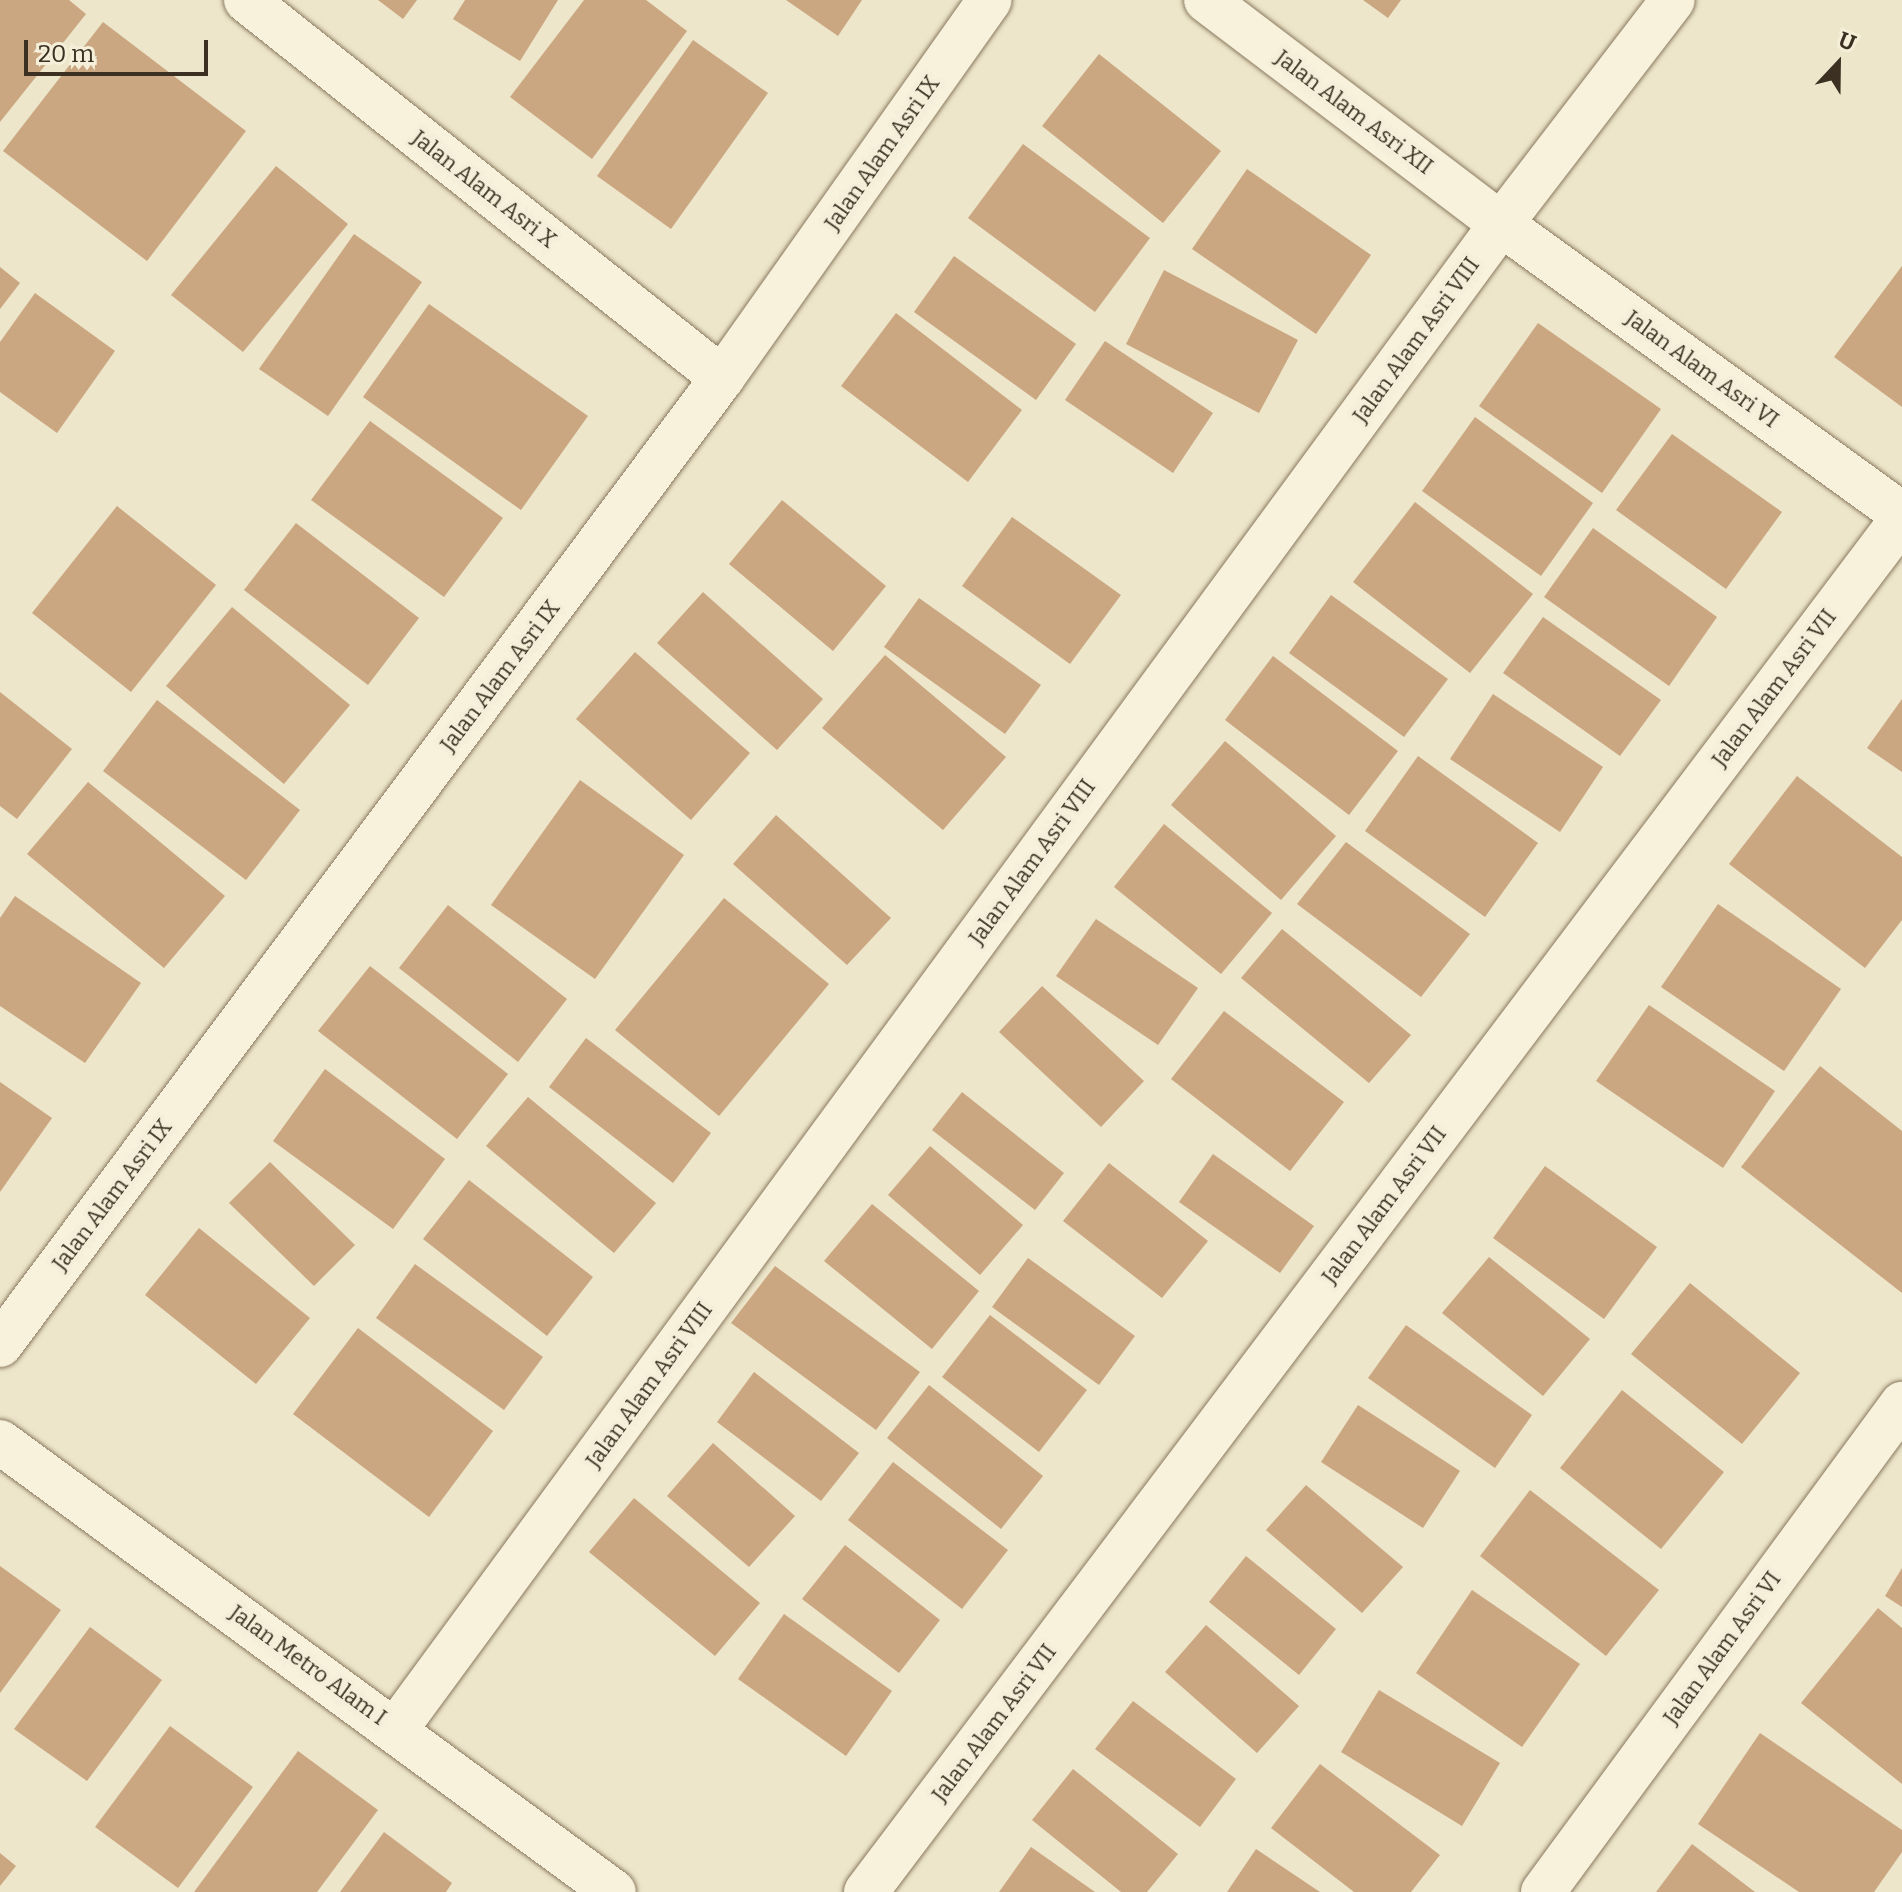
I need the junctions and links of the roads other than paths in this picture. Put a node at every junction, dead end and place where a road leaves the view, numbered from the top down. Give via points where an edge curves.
1 (246, 0) edge
2 (990, 0) edge
3 (1206, 0) edge
4 (1673, 0) edge
5 (1501, 224) junction
6 (722, 378) junction
7 (1902, 517) edge
8 (0, 1345) edge
9 (1902, 1404) edge
10 (0, 1442) edge
11 (396, 1729) junction
12 (614, 1892) edge
13 (866, 1892) edge
14 (1543, 1892) edge

1 - 6 street, Jalan Alam Asri X
2 - 6 street, Jalan Alam Asri IX
3 - 5 street, Jalan Alam Asri XII
4 - 5 street, Jalan Alam Asri VIII
5 - 7 street, Jalan Alam Asri VI
5 - 11 street, Jalan Alam Asri VIII
6 - 8 street, Jalan Alam Asri IX
7 - 13 street, Jalan Alam Asri VII
9 - 14 street, Jalan Alam Asri VI
10 - 11 street, Jalan Metro Alam I
11 - 12 street, Jalan Metro Alam I

